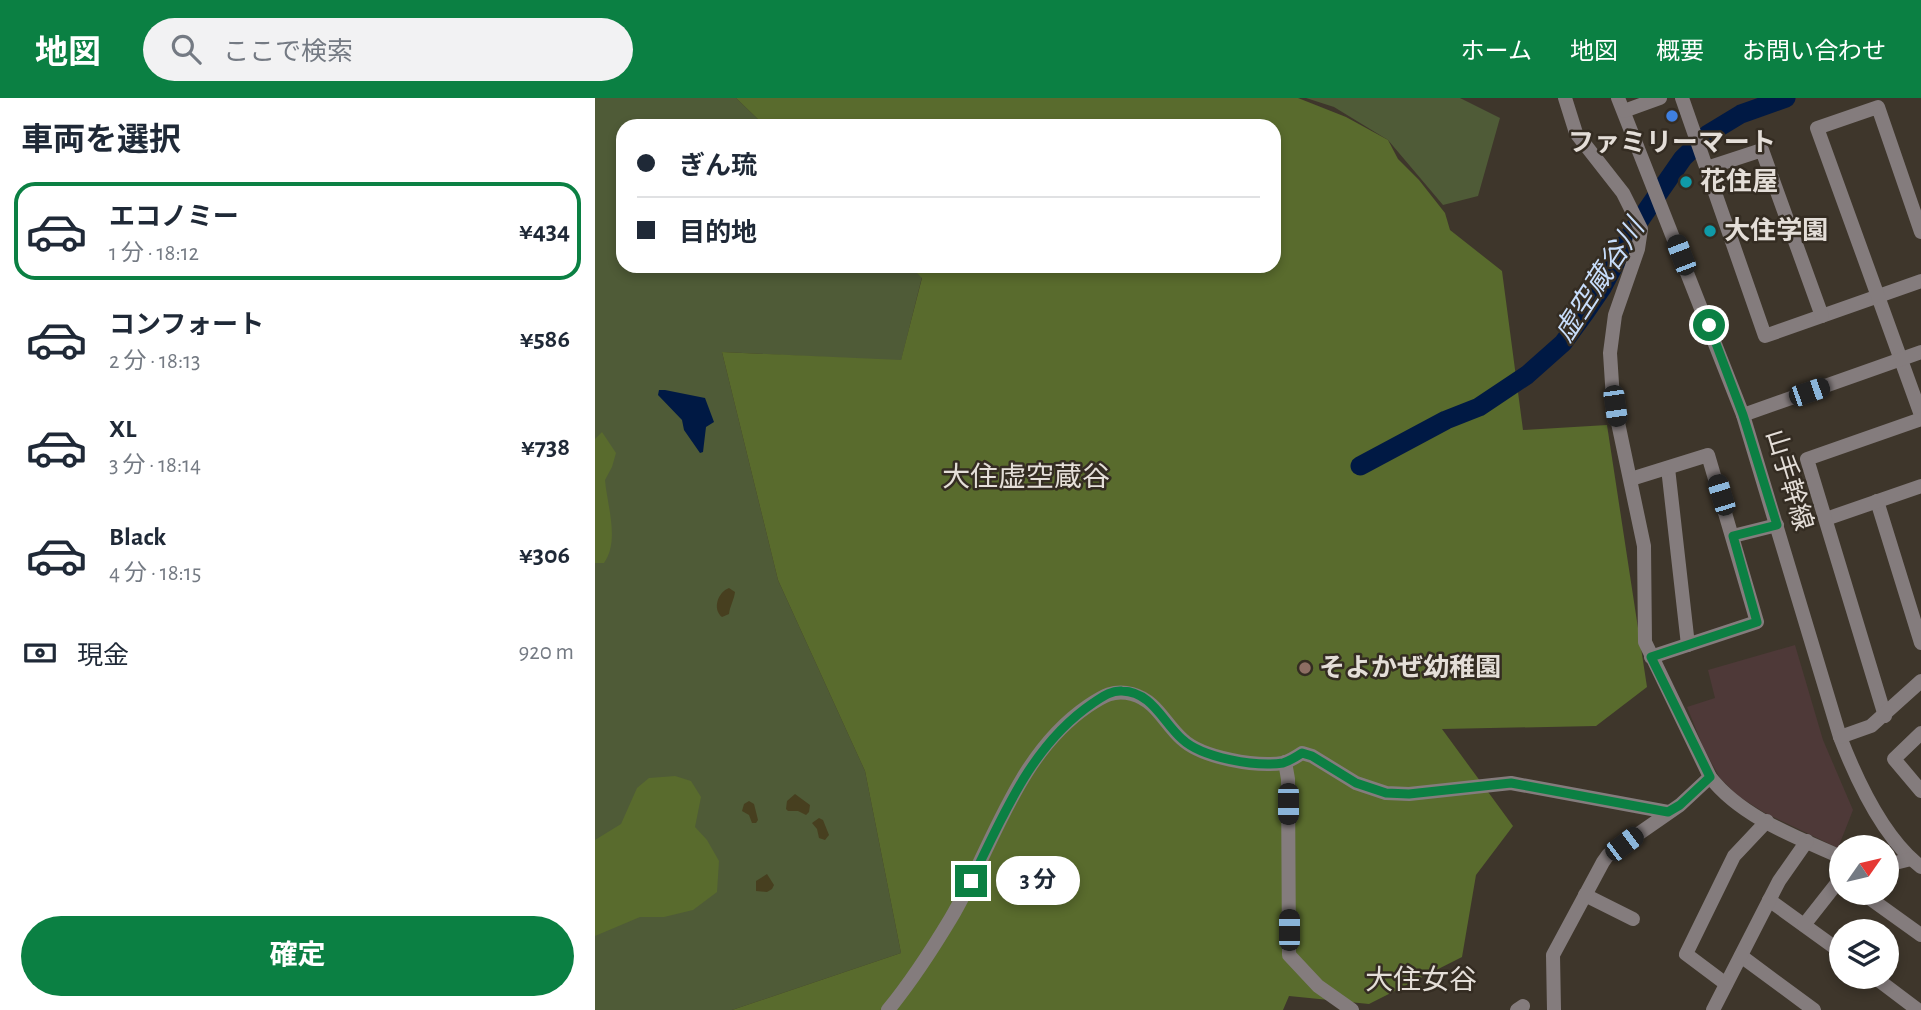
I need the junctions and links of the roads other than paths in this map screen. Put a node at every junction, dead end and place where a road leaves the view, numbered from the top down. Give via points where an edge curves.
1 (1565, 98) edge
2 (1660, 98) edge
3 (1682, 98) edge
4 (1621, 104) edge
5 (1707, 168) junction
6 (1921, 232) edge
7 (1921, 281) edge
8 (1878, 296) junction
9 (1822, 316) junction
10 (1921, 352) edge
11 (1901, 359) junction
12 (1743, 415) junction
13 (1921, 417) edge
14 (1668, 468) junction
15 (1631, 479) junction
16 (1921, 486) edge
17 (1877, 501) junction
18 (1826, 519) junction
19 (1777, 525) junction
20 (1733, 536) junction
21 (1921, 643) edge
22 (1688, 645) junction
23 (1651, 657) junction
24 (1921, 681) edge
25 (1885, 716) junction
26 (1921, 733) edge
27 (1840, 737) junction
28 (1285, 762) junction
29 (1710, 777) junction
30 (1921, 791) edge
31 (1668, 812) junction
32 (1767, 821) junction
33 (1807, 841) junction
34 (1829, 851) edge
35 (1916, 863) edge
36 (1829, 893) edge
37 (1584, 895) junction
38 (1769, 900) junction
39 (1879, 905) edge
40 (1633, 919) dead end
41 (1804, 925) junction
42 (1921, 935) edge
43 (1829, 944) edge
44 (1741, 956) junction
45 (1726, 984) junction
46 (1890, 989) edge
47 (888, 1010) edge
48 (1352, 1010) edge
49 (1554, 1010) edge
50 (1713, 1010) edge
51 (1814, 1010) edge
52 (1918, 1010) edge

1 - 15 street via 1576,133 1634,211 1641,229 1615,315 1610,353 1613,399
2 - 4 street
3 - 5 street
4 - 12 street, 山手幹線
5 - 9 street via 1762,150
5 - 9 street via 1765,336
6 - 8 street via 1878,107 1817,128
7 - 8 street
8 - 9 street
8 - 11 street
10 - 11 street
11 - 12 street
11 - 13 street
12 - 19 street, 山手幹線
13 - 18 street via 1807,459
14 - 15 street
14 - 20 street via 1708,455
14 - 22 street
15 - 23 street via 1644,547 1643,617
16 - 17 street
17 - 18 street
17 - 21 street
18 - 25 street
19 - 20 street
19 - 27 street, 山手幹線
20 - 22 street via 1757,622
22 - 23 street
23 - 29 street
24 - 25 street
25 - 27 street
26 - 30 street via 1894,759
27 - 35 street, 山手幹線 via 1874,811
28 - 31 street via 1302,753 1312,756 1356,783 1386,793 1511,783
28 - 47 street via 1253,763 1199,752 1181,739 1156,706 1121,690 1104,695 1073,716 1027,771 951,919
28 - 48 street via 1289,955 1318,986
29 - 31 street
29 - 32 street via 1730,799
31 - 37 street via 1608,855
32 - 33 street
32 - 45 street via 1734,856 1686,954
33 - 34 street
33 - 38 street
36 - 41 street
37 - 40 street
37 - 49 street via 1553,954
38 - 41 street
38 - 44 street
39 - 42 street
41 - 43 street
44 - 45 street
44 - 51 street
45 - 50 street
46 - 52 street

